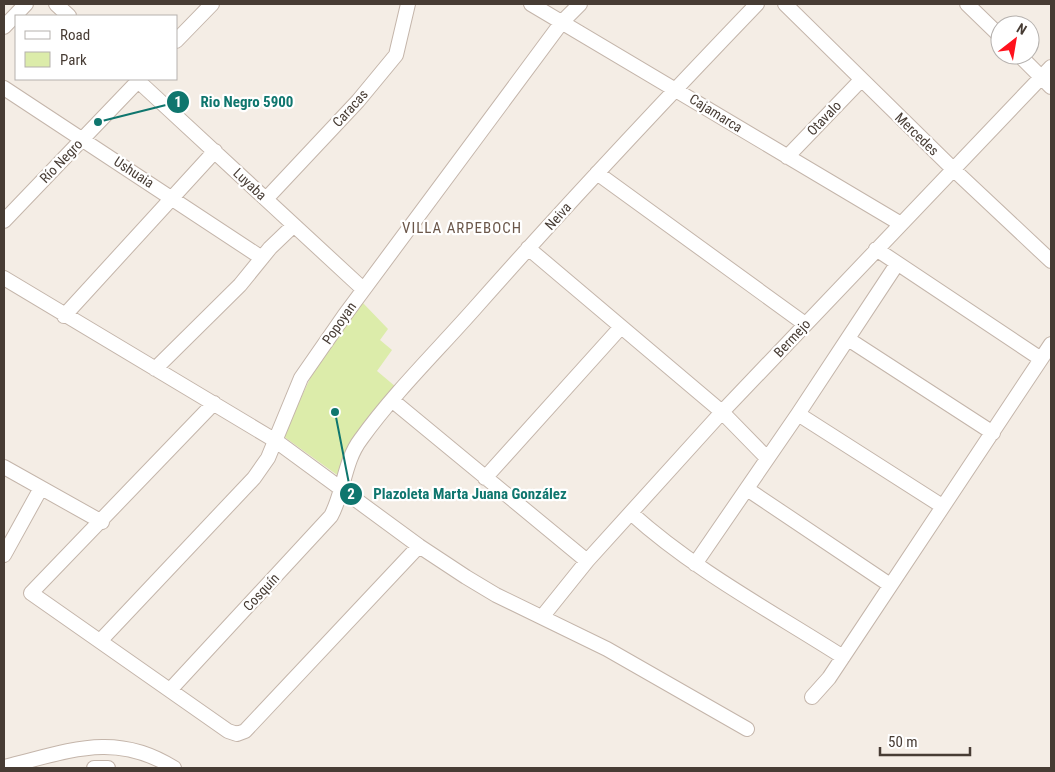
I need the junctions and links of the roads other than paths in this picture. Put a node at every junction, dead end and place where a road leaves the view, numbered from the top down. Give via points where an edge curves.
1 (26, 4) edge
2 (56, 4) edge
3 (212, 4) edge
4 (408, 4) edge
5 (531, 4) edge
6 (580, 4) edge
7 (756, 4) edge
8 (785, 4) edge
9 (967, 4) edge
10 (15, 15) edge
11 (69, 15) edge
12 (15, 16) edge
13 (562, 22) junction
14 (990, 26) edge
15 (4, 27) edge
16 (178, 39) edge
17 (1029, 65) edge
18 (1051, 67) edge
19 (137, 80) edge
20 (139, 80) edge
21 (861, 80) junction
22 (1046, 82) edge
23 (4, 88) edge
24 (676, 88) junction
25 (83, 138) junction
26 (215, 151) junction
27 (787, 157) junction
28 (953, 169) junction
29 (597, 173) junction
30 (174, 198) junction
31 (266, 199) junction
32 (4, 221) edge
33 (901, 224) junction
34 (293, 226) junction
35 (528, 248) junction
36 (876, 249) junction
37 (262, 258) junction
38 (1051, 261) edge
39 (897, 264) junction
40 (4, 278) edge
41 (363, 289) junction
42 (64, 316) junction
43 (805, 324) junction
44 (621, 327) junction
45 (848, 339) junction
46 (1051, 344) edge
47 (1041, 359) junction
48 (155, 369) junction
49 (393, 401) junction
50 (214, 403) junction
51 (722, 412) junction
52 (798, 414) junction
53 (993, 433) junction
54 (276, 441) junction
55 (767, 458) junction
56 (4, 467) edge
57 (485, 478) junction
58 (41, 488) junction
59 (342, 488) junction
60 (747, 489) junction
61 (942, 506) junction
62 (631, 513) junction
63 (102, 522) junction
64 (419, 546) junction
65 (4, 556) edge
66 (587, 561) junction
67 (695, 564) junction
68 (890, 585) junction
69 (542, 617) junction
70 (101, 640) junction
71 (843, 657) junction
72 (170, 690) junction
73 (812, 697) dead end
74 (747, 728) dead end
75 (4, 767) edge
76 (94, 768) edge
77 (108, 768) edge
78 (174, 768) edge

1 - 10 street
2 - 11 street
3 - 16 street
4 - 31 street, Caracas via 396,55 358,101
5 - 13 street, Cajamarca
6 - 13 street, Popoyan
7 - 24 street, Neiva
8 - 21 street, Mercedes
9 - 14 street
12 - 15 street
13 - 24 street, Cajamarca
13 - 41 street, Popoyan
17 - 22 street
18 - 22 street, Bermejo
19 - 25 street, Río Negro
20 - 26 street, Luyaba
21 - 27 street, Otavalo
21 - 28 street, Mercedes
22 - 28 street, Bermejo
23 - 25 street, Ushuaia
24 - 27 street, Cajamarca
24 - 29 street, Neiva
25 - 30 street, Ushuaia
25 - 32 street, Río Negro
26 - 30 street
26 - 31 street, Luyaba
27 - 33 street, Cajamarca
28 - 33 street, Bermejo
28 - 38 street, Mercedes
29 - 35 street, Neiva
29 - 43 street
30 - 37 street, Ushuaia
30 - 42 street
31 - 34 street, Luyaba
33 - 36 street, Bermejo
34 - 37 street
34 - 41 street, Luyaba
35 - 44 street
35 - 49 street, Neiva
36 - 39 street
36 - 43 street, Bermejo
37 - 48 street via 240,285
39 - 45 street
39 - 47 street
40 - 42 street
41 - 54 street, Popoyan via 301,378
42 - 48 street
43 - 51 street, Bermejo
44 - 51 street
44 - 57 street
45 - 52 street
45 - 53 street
46 - 47 street
47 - 53 street
48 - 50 street
49 - 57 street
49 - 59 street, Neiva via 360,440
50 - 54 street
50 - 63 street
51 - 55 street
51 - 62 street, Bermejo
52 - 55 street
52 - 61 street
53 - 61 street
54 - 59 street
54 - 70 street, Popoyan via 254,478
55 - 60 street
56 - 58 street
57 - 66 street
58 - 63 street
58 - 65 street
59 - 64 street
59 - 72 street, Cosquín via 331,516
60 - 67 street
60 - 68 street
61 - 68 street
62 - 66 street, Bermejo
62 - 67 street
63 - 70 street via 31,593
64 - 69 street via 489,590
64 - 72 street via 245,730 237,734 228,731
66 - 69 street, Bermejo
67 - 71 street
68 - 71 street
69 - 74 street via 607,649
70 - 72 street
71 - 73 street
75 - 78 street via 103,746 143,751
76 - 77 street

